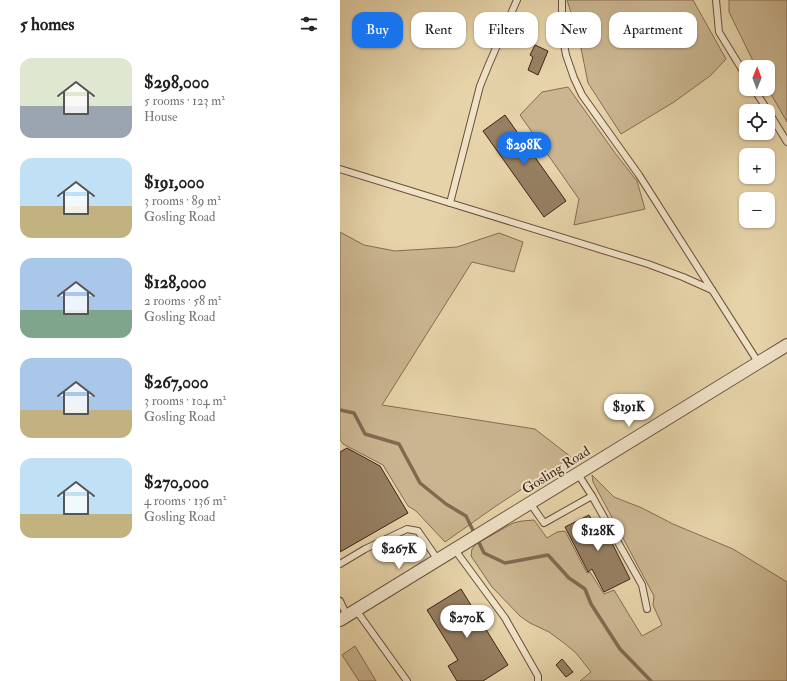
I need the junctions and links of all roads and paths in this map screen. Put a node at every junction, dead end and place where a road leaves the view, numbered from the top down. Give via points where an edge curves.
1 (517, 0) edge
2 (562, 0) edge
3 (716, 0) edge
4 (739, 65) edge
5 (775, 122) edge
6 (787, 142) edge
7 (340, 169) edge
8 (450, 203) junction
9 (712, 290) junction
10 (787, 345) edge
11 (758, 362) junction
12 (578, 474) junction
13 (592, 496) junction
14 (530, 503) junction
15 (455, 550) junction
16 (438, 560) junction
17 (340, 564) edge
18 (340, 601) edge
19 (646, 608) dead end
20 (348, 616) edge
21 (407, 681) edge
22 (538, 681) edge

1 - 8 lane via 480,86
2 - 9 lane via 562,33 566,55 582,95 639,175
3 - 4 lane via 719,32
5 - 6 lane
7 - 8 lane
8 - 9 lane via 648,264
9 - 11 lane
10 - 11 street, Gosling Road
11 - 12 street, Gosling Road
12 - 13 lane
12 - 14 street, Gosling Road
13 - 14 lane via 544,523
13 - 19 lane via 642,585
14 - 15 street, Gosling Road
15 - 16 street, Gosling Road
15 - 22 lane via 505,618 538,676
16 - 17 lane via 418,531 407,529
16 - 20 street, Gosling Road
18 - 20 lane
20 - 21 lane

